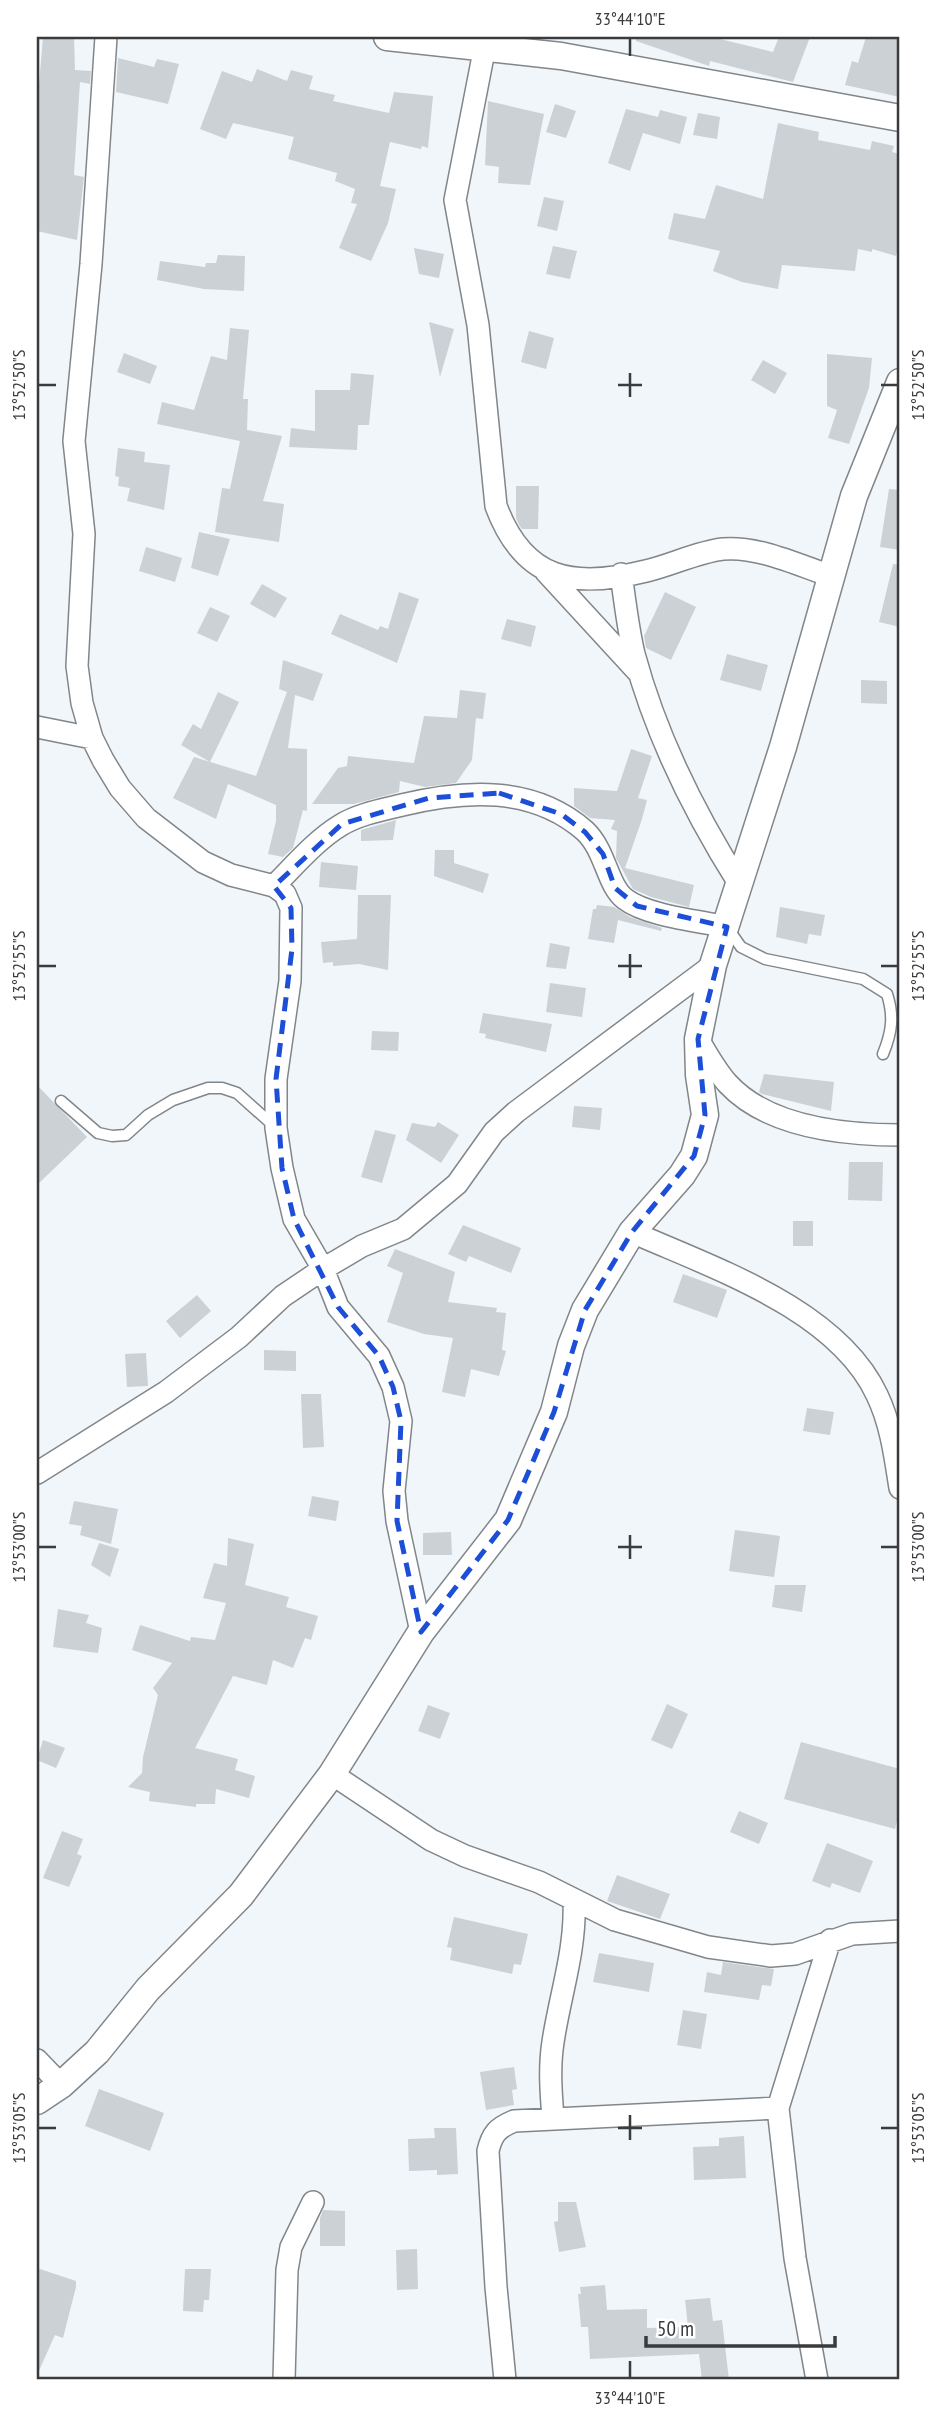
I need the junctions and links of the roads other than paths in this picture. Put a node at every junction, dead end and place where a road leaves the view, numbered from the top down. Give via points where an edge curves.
1 (106, 37) edge
2 (387, 37) edge
3 (485, 46) junction
4 (900, 118) edge
5 (900, 382) edge
6 (546, 572) junction
7 (621, 574) junction
8 (831, 576) junction
9 (642, 676) junction
10 (37, 727) edge
11 (92, 738) junction
12 (740, 885) junction
13 (274, 886) junction
14 (727, 927) junction
15 (713, 965) junction
16 (698, 1039) junction
17 (883, 1054) dead end
18 (61, 1101) dead end
19 (276, 1128) junction
20 (900, 1135) edge
21 (632, 1232) junction
22 (323, 1269) junction
23 (37, 1473) edge
24 (900, 1488) edge
25 (421, 1632) junction
26 (332, 1774) junction
27 (574, 1902) junction
28 (900, 1931) edge
29 (830, 1940) junction
30 (37, 2060) edge
31 (61, 2085) junction
32 (37, 2101) edge
33 (778, 2108) junction
34 (553, 2118) junction
35 (313, 2202) dead end
36 (284, 2380) edge
37 (505, 2380) edge
38 (817, 2380) edge

1 - 11 street via 74,441 84,534 77,666
2 - 3 street
3 - 4 street
3 - 6 street via 455,200 457,225 475,301 496,506 529,561
5 - 8 street via 854,496
6 - 7 street via 585,578
6 - 9 street
7 - 8 street via 644,572 723,549 767,555
7 - 9 street
8 - 12 street
9 - 12 street via 654,716 701,824
10 - 11 street
11 - 13 street via 120,788 176,843 231,875
12 - 14 street
13 - 14 street via 342,824 429,799 499,793 561,814 585,832 603,854 615,888 637,906
13 - 19 street via 285,894 291,908 292,949 278,1048
14 - 15 street
14 - 17 lane via 741,947 765,959 863,979 887,994 891,1034
15 - 16 street
15 - 22 street via 516,1112 495,1132 457,1184 403,1229
16 - 20 street via 729,1085 760,1109 804,1125
16 - 21 street via 705,1115 702,1134 682,1175
18 - 19 lane via 98,1133 125,1135 173,1100 222,1088 237,1093
19 - 22 street via 294,1219
21 - 24 street via 767,1294 857,1362 877,1394 890,1428
21 - 25 street via 585,1310 554,1412 508,1520
22 - 23 street via 166,1392
22 - 25 street via 338,1307 379,1356 393,1387 401,1421 394,1491 397,1521
25 - 26 street
26 - 27 street via 431,1840 539,1882
26 - 31 street via 241,1895
27 - 29 street via 615,1920 720,1948 771,1956 795,1954
27 - 34 street via 571,1950 552,2042
28 - 29 street via 878,1930
29 - 33 street
30 - 31 street
31 - 32 street
33 - 34 street
33 - 38 street via 795,2258
34 - 37 street via 500,2126 488,2151
35 - 36 street via 298,2228 289,2259

